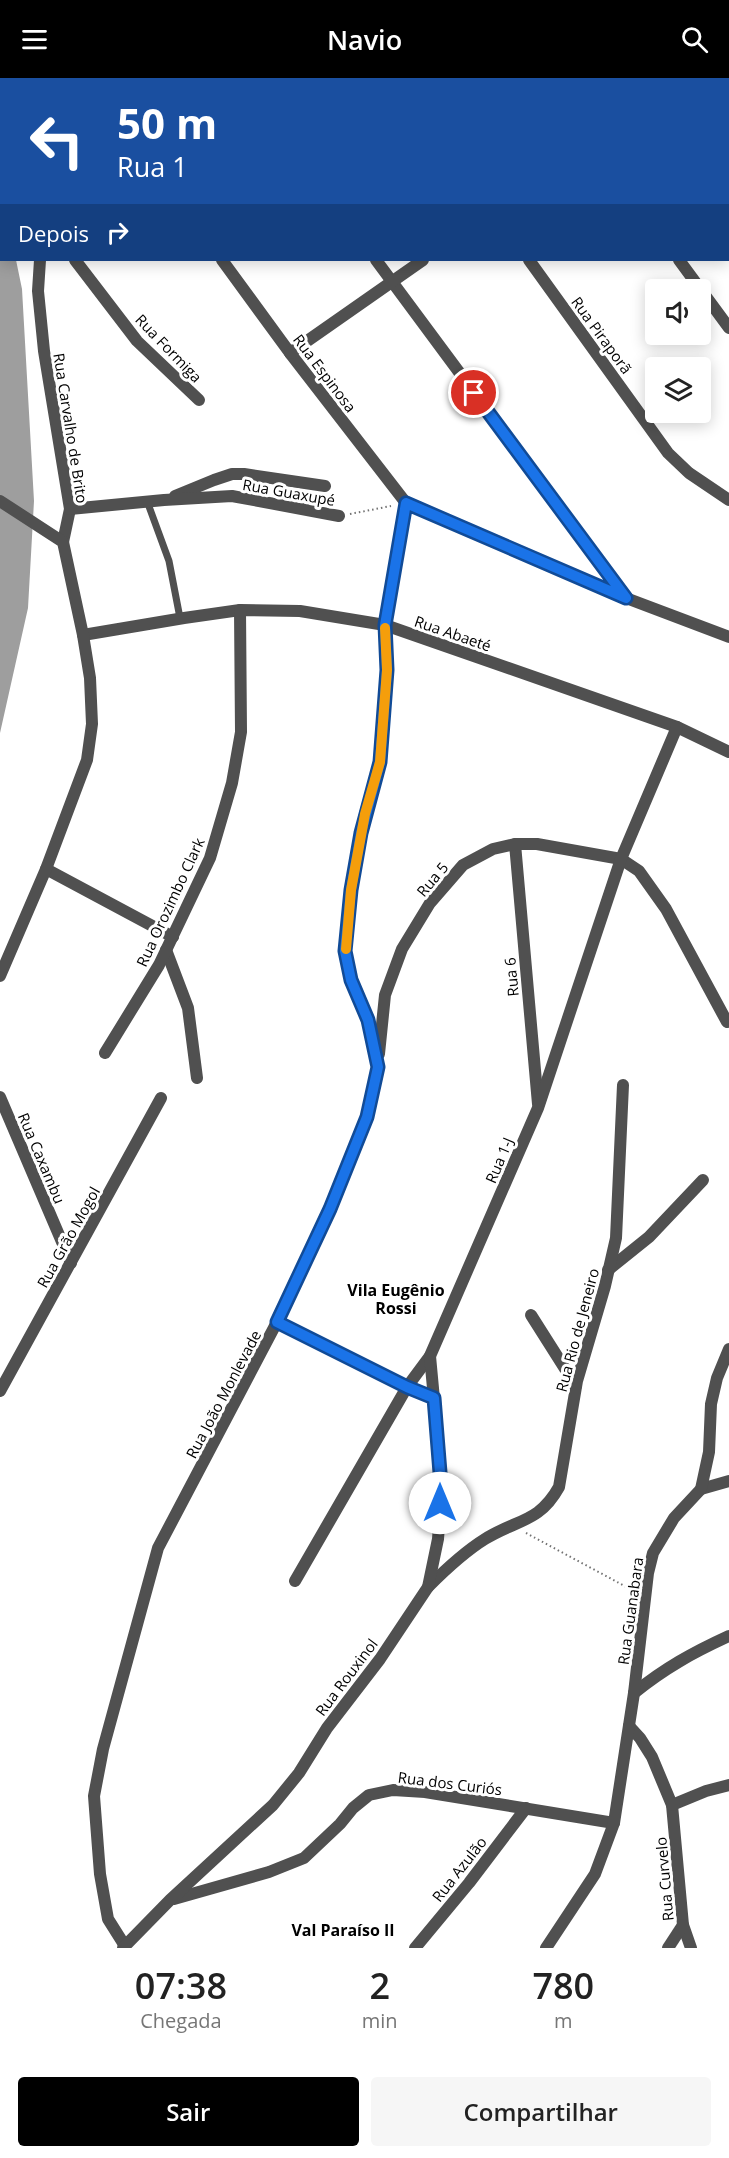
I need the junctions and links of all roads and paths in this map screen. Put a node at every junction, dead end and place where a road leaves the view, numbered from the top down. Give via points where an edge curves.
1 (40, 261) edge
2 (76, 261) edge
3 (223, 261) edge
4 (377, 261) edge
5 (422, 261) edge
6 (530, 261) edge
7 (680, 261) edge
8 (392, 282) junction
9 (729, 328) edge
10 (290, 353) junction
11 (199, 400) dead end
12 (325, 486) dead end
13 (164, 500) junction
14 (729, 500) edge
15 (0, 501) edge
16 (147, 501) junction
17 (406, 503) junction
18 (69, 509) junction
19 (339, 516) joint
20 (63, 542) junction
21 (626, 598) junction
22 (240, 610) junction
23 (180, 618) junction
24 (385, 625) junction
25 (83, 635) junction
26 (729, 637) edge
27 (677, 727) junction
28 (729, 752) edge
29 (515, 844) junction
30 (621, 859) junction
31 (46, 869) junction
32 (173, 938) junction
33 (166, 950) junction
34 (0, 976) edge
35 (727, 1022) dead end
36 (105, 1053) dead end
37 (378, 1067) junction
38 (197, 1078) dead end
39 (623, 1085) dead end
40 (0, 1097) edge
41 (161, 1098) dead end
42 (538, 1108) junction
43 (703, 1180) dead end
44 (71, 1263) junction
45 (608, 1270) junction
46 (531, 1315) dead end
47 (277, 1322) junction
48 (729, 1350) edge
49 (430, 1356) junction
50 (576, 1386) junction
51 (407, 1387) junction
52 (0, 1391) edge
53 (434, 1398) junction
54 (729, 1481) edge
55 (701, 1489) junction
56 (511, 1525) junction
57 (295, 1581) dead end
58 (428, 1587) junction
59 (645, 1596) junction
60 (729, 1636) edge
61 (633, 1694) junction
62 (629, 1726) junction
63 (729, 1785) edge
64 (672, 1805) junction
65 (526, 1808) junction
66 (614, 1823) junction
67 (170, 1900) junction
68 (683, 1925) junction
69 (124, 1947) edge
70 (415, 1948) edge
71 (546, 1948) edge
72 (668, 1948) edge
73 (691, 1948) edge

1 - 18 street, Rua Carvalho de Brito via 38,291 44,351
2 - 11 street, Rua Formiga via 137,341
3 - 10 street, Rua Espinosa
4 - 8 street
5 - 8 street
6 - 14 street, Rua Piraporã via 668,453 689,473
7 - 9 street
8 - 10 street
8 - 21 street
10 - 17 street, Rua Espinosa
12 - 13 street via 232,474
13 - 16 street, Rua Guaxupé
13 - 19 street, Rua Guaxupé via 232,496
15 - 20 street
16 - 18 street, Rua Guaxupé
16 - 23 lane via 169,561
17 - 19 path, Rua Guaxupé
17 - 21 street
17 - 24 street, Rua João Monlevade
18 - 20 street, Rua Carvalho de Brito
20 - 25 street, Rua Carvalho de Brito
21 - 26 street
22 - 23 street, Rua Abaeté
22 - 24 street, Rua Abaeté via 300,611
22 - 32 street, Rua Orozimbo Clark via 241,732 232,783 210,858
23 - 25 street, Rua Abaeté
24 - 27 street, Rua Abaeté
24 - 37 street, Rua João Monlevade via 387,670 380,762 365,814 345,951 351,980 368,1020
25 - 31 street, Rua Carvalho de Brito via 92,724 87,760
27 - 28 street, Rua Abaeté
27 - 30 street, Rua 1-J
29 - 30 street, Rua 5 via 537,844
29 - 37 street, Rua 5 via 493,849 463,865 430,903 402,950 385,995
29 - 42 street, Rua 6
30 - 35 street via 639,871 666,909
30 - 42 street, Rua 1-J
31 - 32 street
31 - 34 street, Rua Carvalho de Brito
32 - 33 street, Rua Orozimbo Clark
33 - 36 street, Rua Orozimbo Clark
33 - 38 street via 188,1008
37 - 47 street, Rua João Monlevade via 367,1117 330,1209
39 - 45 street, Rua Rio de Jeneiro via 615,1238
40 - 44 street, Rua Caxambu
41 - 44 street, Rua Grão Mogol
42 - 49 street, Rua 1-J
43 - 45 street via 649,1237
44 - 52 street, Rua Grão Mogol
45 - 50 street, Rua Rio de Jeneiro
46 - 50 street
47 - 51 street
47 - 69 street, Rua João Monlevade via 158,1548 103,1749 94,1796 100,1874 108,1919
48 - 55 street via 711,1404 709,1452
49 - 51 street, Rua 1-J
49 - 53 street, Rua Rouxinol
50 - 56 street, Rua Rio de Jeneiro via 560,1487 538,1514
51 - 53 street
51 - 57 street, Rua 1-J
53 - 58 street, Rua Rouxinol via 441,1485 438,1539
54 - 55 street
55 - 59 street, Rua Guanabara via 674,1518 653,1552
56 - 58 street, Rua Rio de Jeneiro via 456,1560
56 - 59 path
58 - 67 street, Rua Rouxinol via 273,1805
59 - 61 street, Rua Guanabara
60 - 61 street via 691,1653
61 - 62 street, Rua Guanabara
62 - 64 street, Rua Curvelo via 652,1757
62 - 66 street, Rua Guanabara
63 - 64 street
64 - 68 street, Rua Curvelo
65 - 66 street, Rua dos Curiós
65 - 67 street, Rua dos Curiós via 425,1792 393,1790 369,1795 304,1858
65 - 70 street, Rua Azulão
66 - 71 street, Rua Guanabara via 595,1874
67 - 69 street, Rua Rouxinol
68 - 72 street
68 - 73 street, Rua Curvelo

